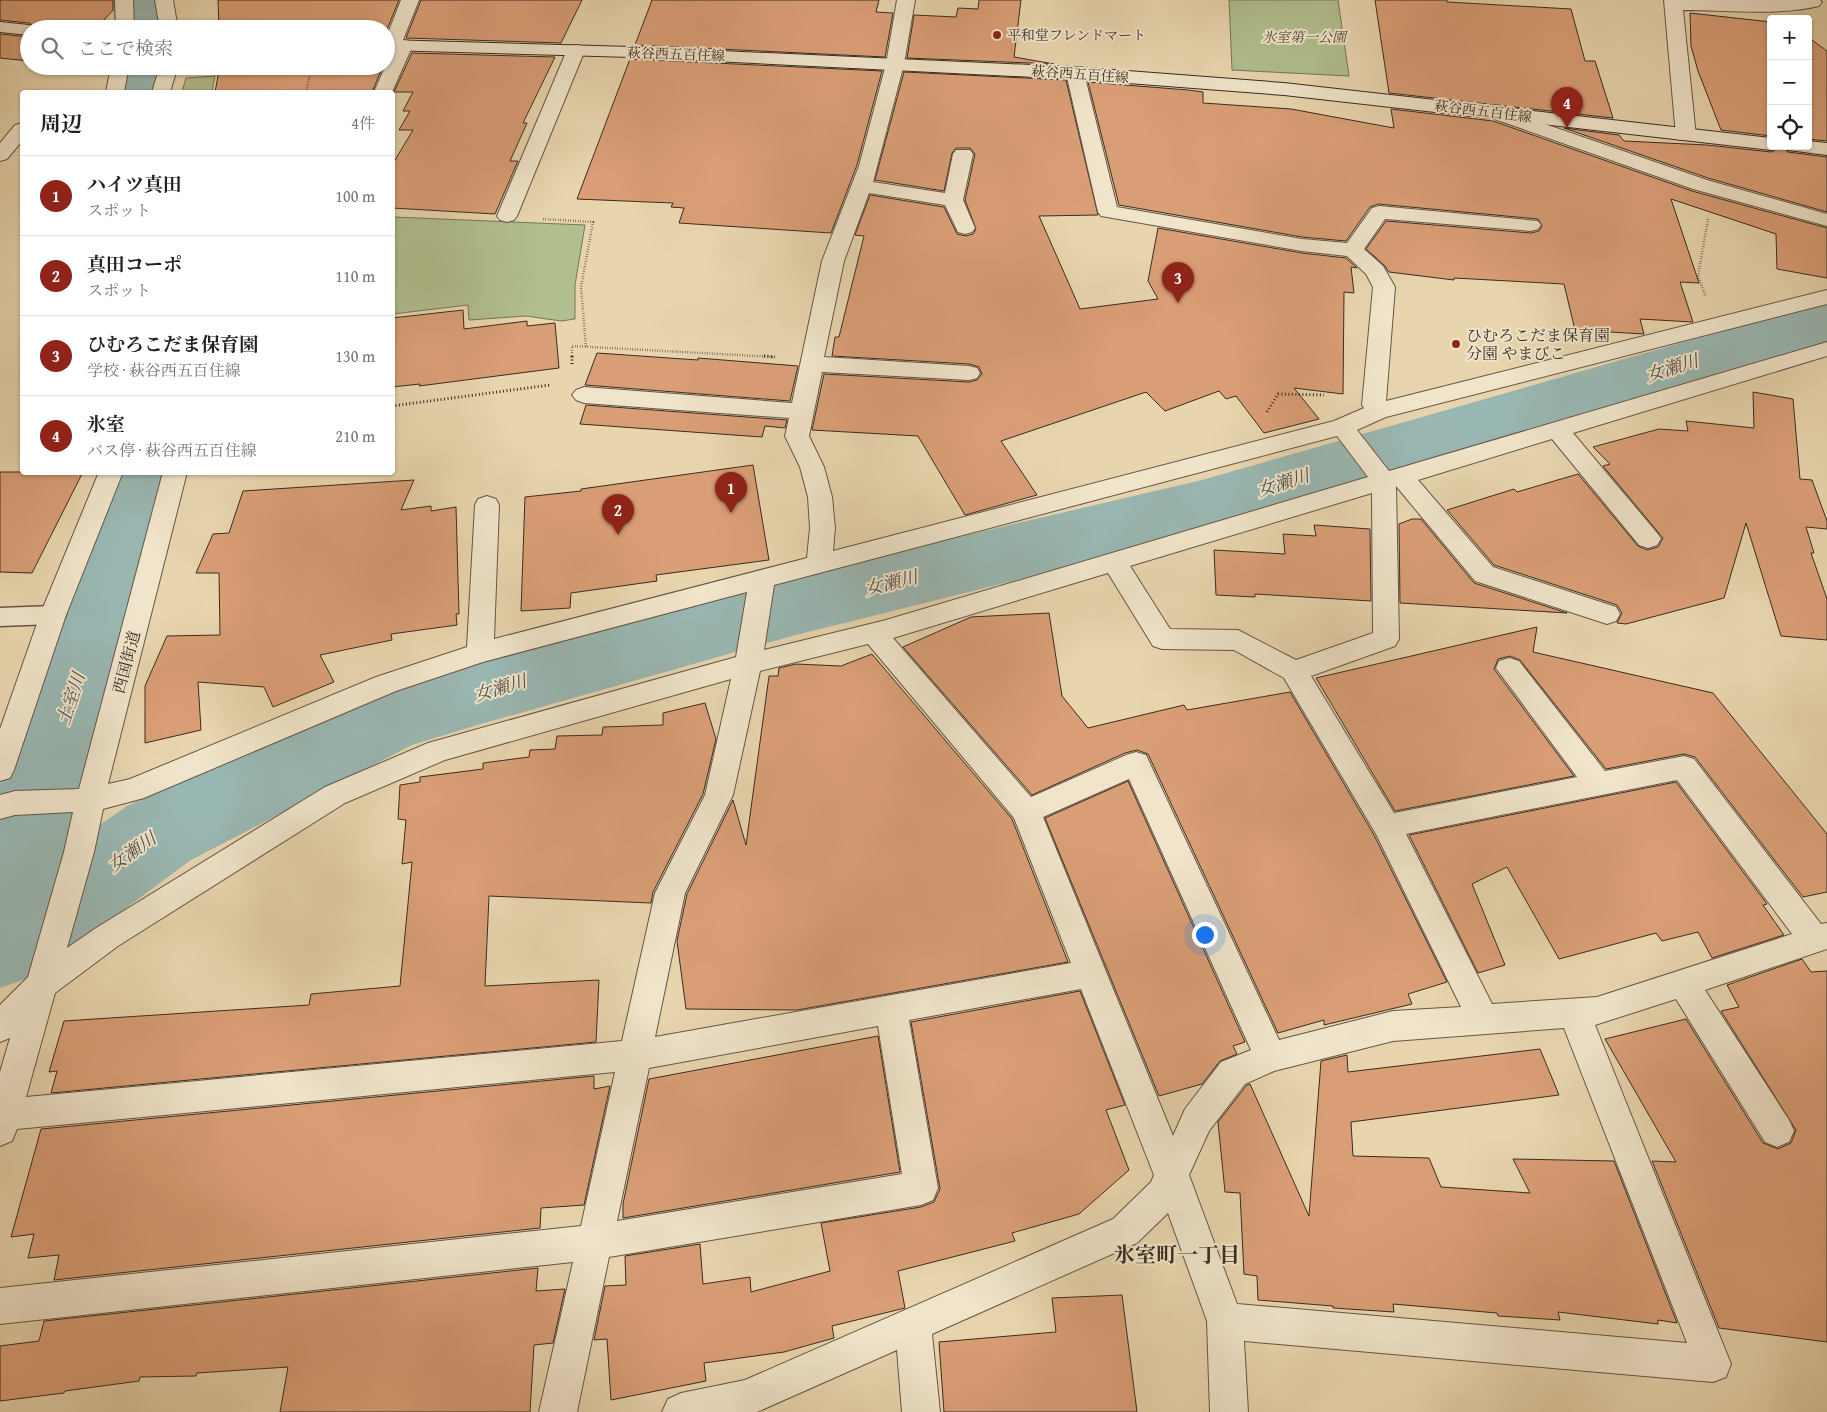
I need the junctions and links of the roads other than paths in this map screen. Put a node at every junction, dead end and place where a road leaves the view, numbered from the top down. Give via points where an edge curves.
1 (124, 0) edge
2 (164, 0) edge
3 (410, 0) edge
4 (906, 0) edge
5 (1811, 0) edge
6 (1673, 3) edge
7 (126, 20) edge
8 (167, 20) edge
9 (0, 27) edge
10 (20, 29) edge
11 (395, 43) edge
12 (395, 46) edge
13 (576, 50) junction
14 (895, 64) junction
15 (1075, 73) junction
16 (118, 75) edge
17 (166, 75) edge
18 (387, 75) edge
19 (115, 90) edge
20 (162, 90) edge
21 (383, 90) edge
22 (1493, 112) junction
23 (20, 131) edge
24 (1686, 136) junction
25 (1767, 144) edge
26 (1812, 148) edge
27 (1827, 149) edge
28 (963, 154) dead end
29 (0, 155) edge
30 (862, 186) junction
31 (953, 200) junction
32 (1483, 200) dead end
33 (508, 216) road end
34 (1827, 220) edge
35 (1488, 221) junction
36 (1531, 225) dead end
37 (965, 228) dead end
38 (1353, 250) junction
39 (1817, 299) edge
40 (1827, 319) edge
41 (1827, 349) edge
42 (812, 362) junction
43 (970, 373) dead end
44 (584, 395) dead end
45 (802, 411) junction
46 (1378, 411) junction
47 (1342, 427) junction
48 (1557, 430) junction
49 (110, 475) edge
50 (174, 475) edge
51 (1393, 479) junction
52 (487, 505) dead end
53 (1648, 539) dead end
54 (819, 562) junction
55 (1114, 562) junction
56 (761, 586) junction
57 (1607, 614) dead end
58 (53, 615) junction
59 (0, 617) edge
60 (874, 633) junction
61 (480, 653) junction
62 (749, 654) junction
63 (1509, 668) dead end
64 (1294, 671) junction
65 (0, 770) edge
66 (1598, 783) junction
67 (79, 800) junction
68 (8, 805) edge
69 (1026, 812) junction
70 (1387, 826) junction
71 (1821, 938) edge
72 (1091, 973) junction
73 (1683, 983) junction
74 (41, 986) junction
75 (892, 1010) junction
76 (1574, 1013) junction
77 (1484, 1020) junction
78 (0, 1027) edge
79 (636, 1055) junction
80 (1272, 1057) junction
81 (2, 1122) edge
82 (1777, 1131) dead end
83 (1172, 1176) junction
84 (595, 1242) junction
85 (0, 1306) edge
86 (1225, 1321) junction
87 (913, 1324) junction
88 (558, 1412) edge
89 (681, 1412) edge
90 (921, 1412) edge
91 (1229, 1412) edge

1 - 7 street
2 - 8 street
3 - 11 street
4 - 14 street
5 - 6 street via 1813,2 1776,6
6 - 24 street
9 - 10 street
12 - 13 street, 萩谷西五百住線
13 - 14 street, 萩谷西五百住線
13 - 33 street
14 - 15 street, 萩谷西五百住線
14 - 30 street via 870,166
15 - 22 street, 萩谷西五百住線 via 1284,89
15 - 38 street via 1108,212 1302,245
16 - 19 street
17 - 20 street
18 - 21 street
22 - 24 street, 萩谷西五百住線
22 - 34 street via 1714,189 1773,208
23 - 29 street
24 - 25 street, 萩谷西五百住線
26 - 27 street
28 - 31 street
30 - 31 street
30 - 42 street via 833,261
31 - 37 street
32 - 35 street
35 - 36 street
35 - 38 street via 1379,212
38 - 46 street via 1375,272 1384,287 1374,405
39 - 40 street
39 - 46 street
41 - 48 street
42 - 43 street
42 - 45 street
44 - 45 street
45 - 54 street via 797,436 808,455 821,496 823,517
46 - 47 street
47 - 51 street
47 - 54 street
48 - 51 street
48 - 53 street
49 - 58 street
50 - 67 street, 西国街道
51 - 55 street
51 - 57 street via 1484,574
51 - 64 street via 1386,639
52 - 61 street
54 - 56 street
55 - 60 street
55 - 64 street via 1162,639 1238,640
56 - 61 street
56 - 62 street
58 - 59 lane
58 - 65 street
60 - 62 street
60 - 69 street
61 - 67 street via 386,684 134,790
62 - 74 street via 438,751 335,795 107,937
62 - 79 street via 719,795 670,893
63 - 66 street
64 - 70 street
66 - 70 street
66 - 71 street via 1684,767
67 - 68 street
67 - 74 street, 西国街道 via 78,852
69 - 72 street
69 - 80 street via 1136,763
70 - 77 street
71 - 73 street
72 - 75 street
72 - 83 street
73 - 76 street via 1597,1011
73 - 82 street
74 - 78 street
74 - 81 street
75 - 79 street
75 - 84 street via 921,1188
76 - 77 street
76 - 86 street via 1713,1364
77 - 80 street via 1393,1026
79 - 81 street
79 - 84 street
80 - 83 street via 1233,1073 1197,1120
83 - 86 street
83 - 87 street via 1163,1194 1125,1231
84 - 85 street
84 - 88 street
86 - 91 street
87 - 89 street via 746,1398
87 - 90 street

